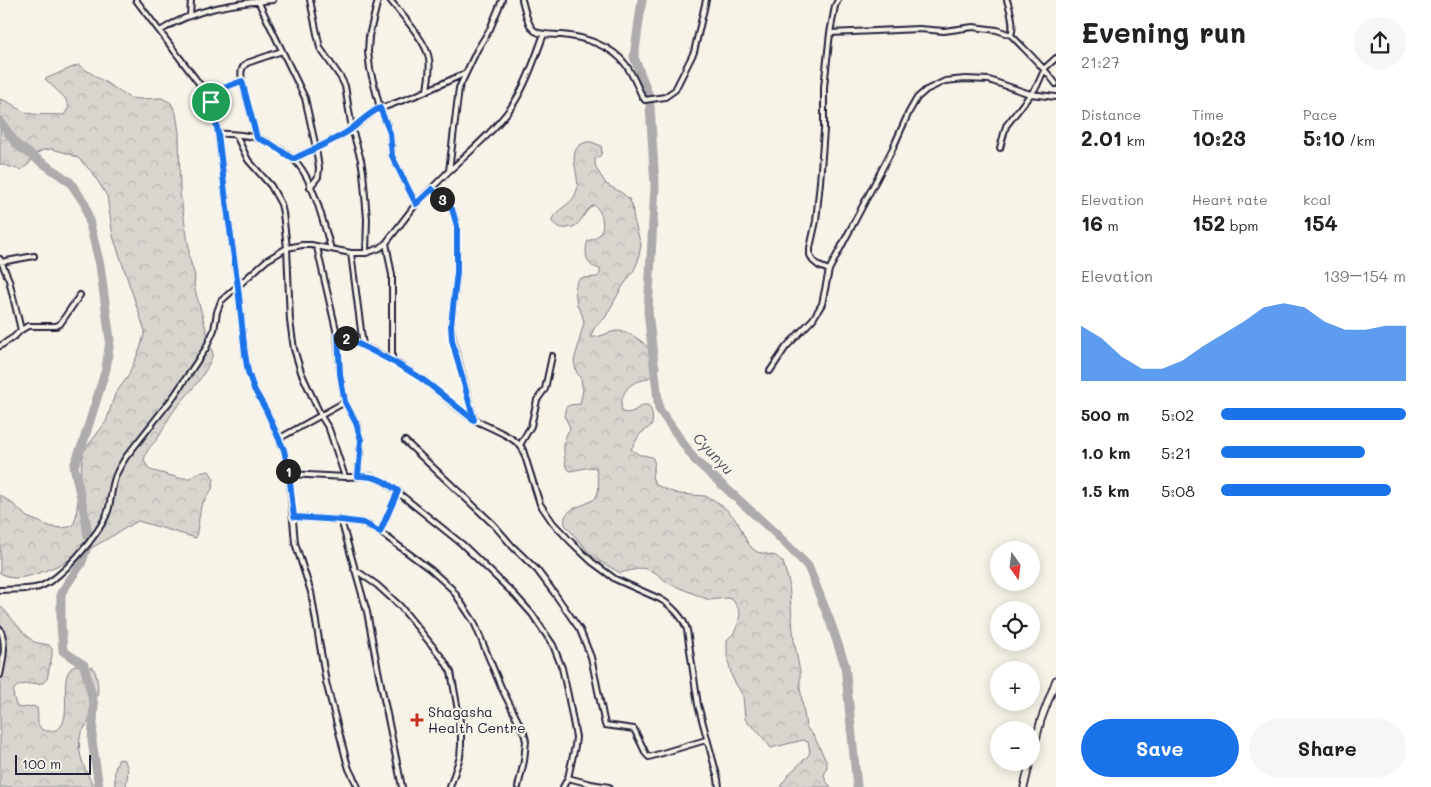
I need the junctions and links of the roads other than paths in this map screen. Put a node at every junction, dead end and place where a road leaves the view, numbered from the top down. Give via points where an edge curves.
1 (136, 0) edge
2 (190, 0) edge
3 (273, 0) edge
4 (310, 0) edge
5 (378, 0) edge
6 (390, 0) edge
7 (502, 0) edge
8 (522, 0) edge
9 (706, 0) edge
10 (838, 0) edge
11 (1007, 0) edge
12 (258, 1) edge
13 (190, 16) junction
14 (160, 30) junction
15 (830, 33) junction
16 (544, 34) junction
17 (1011, 34) junction
18 (282, 51) junction
19 (1056, 58) edge
20 (1045, 68) junction
21 (466, 73) junction
22 (242, 81) junction
23 (1056, 84) edge
24 (427, 91) junction
25 (207, 94) junction
26 (1030, 94) junction
27 (1056, 97) edge
28 (380, 108) junction
29 (352, 129) junction
30 (218, 133) junction
31 (236, 135) junction
32 (257, 138) junction
33 (316, 148) junction
34 (1000, 148) dead end
35 (293, 159) junction
36 (450, 171) junction
37 (310, 187) junction
38 (432, 189) junction
39 (416, 204) junction
40 (386, 243) junction
41 (318, 247) junction
42 (287, 248) junction
43 (331, 250) junction
44 (351, 253) junction
45 (366, 254) junction
46 (34, 256) dead end
47 (1, 261) edge
48 (829, 270) junction
49 (238, 287) junction
50 (80, 295) dead end
51 (21, 330) junction
52 (338, 334) junction
53 (0, 346) edge
54 (363, 346) junction
55 (552, 356) dead end
56 (392, 360) junction
57 (770, 371) dead end
58 (345, 402) junction
59 (321, 416) junction
60 (474, 420) junction
61 (280, 438) junction
62 (405, 441) dead end
63 (520, 445) junction
64 (289, 474) junction
65 (358, 476) junction
66 (345, 477) junction
67 (398, 491) junction
68 (294, 517) junction
69 (341, 520) junction
70 (380, 532) junction
71 (354, 569) junction
72 (0, 590) edge
73 (0, 629) edge
74 (0, 675) edge
75 (1056, 680) edge
76 (1040, 724) edge
77 (706, 740) junction
78 (1028, 771) edge
79 (568, 778) junction
80 (358, 787) edge
81 (402, 787) edge
82 (450, 787) edge
83 (518, 787) edge
84 (563, 787) edge
85 (609, 787) edge
86 (719, 787) edge
87 (1024, 787) edge

1 - 14 street
2 - 13 street
3 - 12 street
4 - 29 street via 320,48 345,86
5 - 28 street via 368,52
6 - 24 street via 428,52
7 - 21 street
8 - 16 street via 534,31
9 - 16 street via 694,52 671,93 656,99 645,100 626,66 608,49 588,40
10 - 15 street
11 - 17 street
12 - 13 street via 217,7
12 - 18 street
13 - 14 street
14 - 25 street
15 - 17 street via 919,28 944,31 973,27
15 - 48 street via 820,182 810,255 819,266
16 - 36 street via 517,99
17 - 20 street
18 - 22 street via 244,65
18 - 33 street via 305,98
19 - 20 street
20 - 23 street
20 - 26 street
21 - 24 street
21 - 36 street via 460,88
22 - 25 street
22 - 32 street
24 - 28 street
25 - 30 street
26 - 27 street
26 - 34 street via 1006,126
26 - 48 street via 989,80 965,79 945,81 926,90 909,112
28 - 29 street
28 - 39 street via 390,133 392,156
29 - 33 street
29 - 45 street via 363,172
30 - 31 street
30 - 49 street
31 - 32 street
31 - 42 street via 248,160 276,194 283,213
32 - 35 street
33 - 35 street
33 - 37 street via 319,173
35 - 37 street
36 - 38 street
37 - 43 street
38 - 39 street
38 - 60 street via 452,209 457,226 452,340
39 - 40 street
40 - 45 street
40 - 56 street via 392,274
41 - 42 street via 302,245
41 - 43 street
41 - 52 street
42 - 49 street via 266,260
42 - 59 street via 292,343
43 - 44 street
44 - 45 street
44 - 54 street
46 - 47 street
47 - 51 street
48 - 57 street via 822,304
49 - 61 street via 248,372
49 - 72 street via 221,301 210,340 174,396 119,468 108,511 94,535 69,565 43,585
50 - 51 street via 60,324 53,327 28,326
51 - 53 street
52 - 54 street
52 - 58 street
54 - 56 street
55 - 63 street via 545,389 537,400 531,426
56 - 60 street
58 - 59 street
58 - 65 street via 361,440
59 - 61 street
59 - 66 street via 329,429
60 - 63 street
61 - 64 street
62 - 77 street via 494,525 555,594 580,630 591,657 605,725 634,730 650,757
63 - 77 street via 540,504 553,523 592,562 615,579 666,602 686,626
64 - 66 street
64 - 68 street
65 - 66 street
65 - 67 street via 378,478
67 - 70 street
67 - 79 street via 462,544 515,595 554,645 576,737
68 - 69 street
68 - 80 street via 296,543 311,592 326,682 349,769
69 - 70 street via 364,523
69 - 71 street
70 - 83 street via 452,589 474,622 524,733 524,760
71 - 81 street via 368,612
71 - 82 street via 400,606 451,672 462,746
73 - 74 street via 4,640
75 - 76 main road
77 - 86 street
78 - 87 main road
79 - 84 street
79 - 85 street

